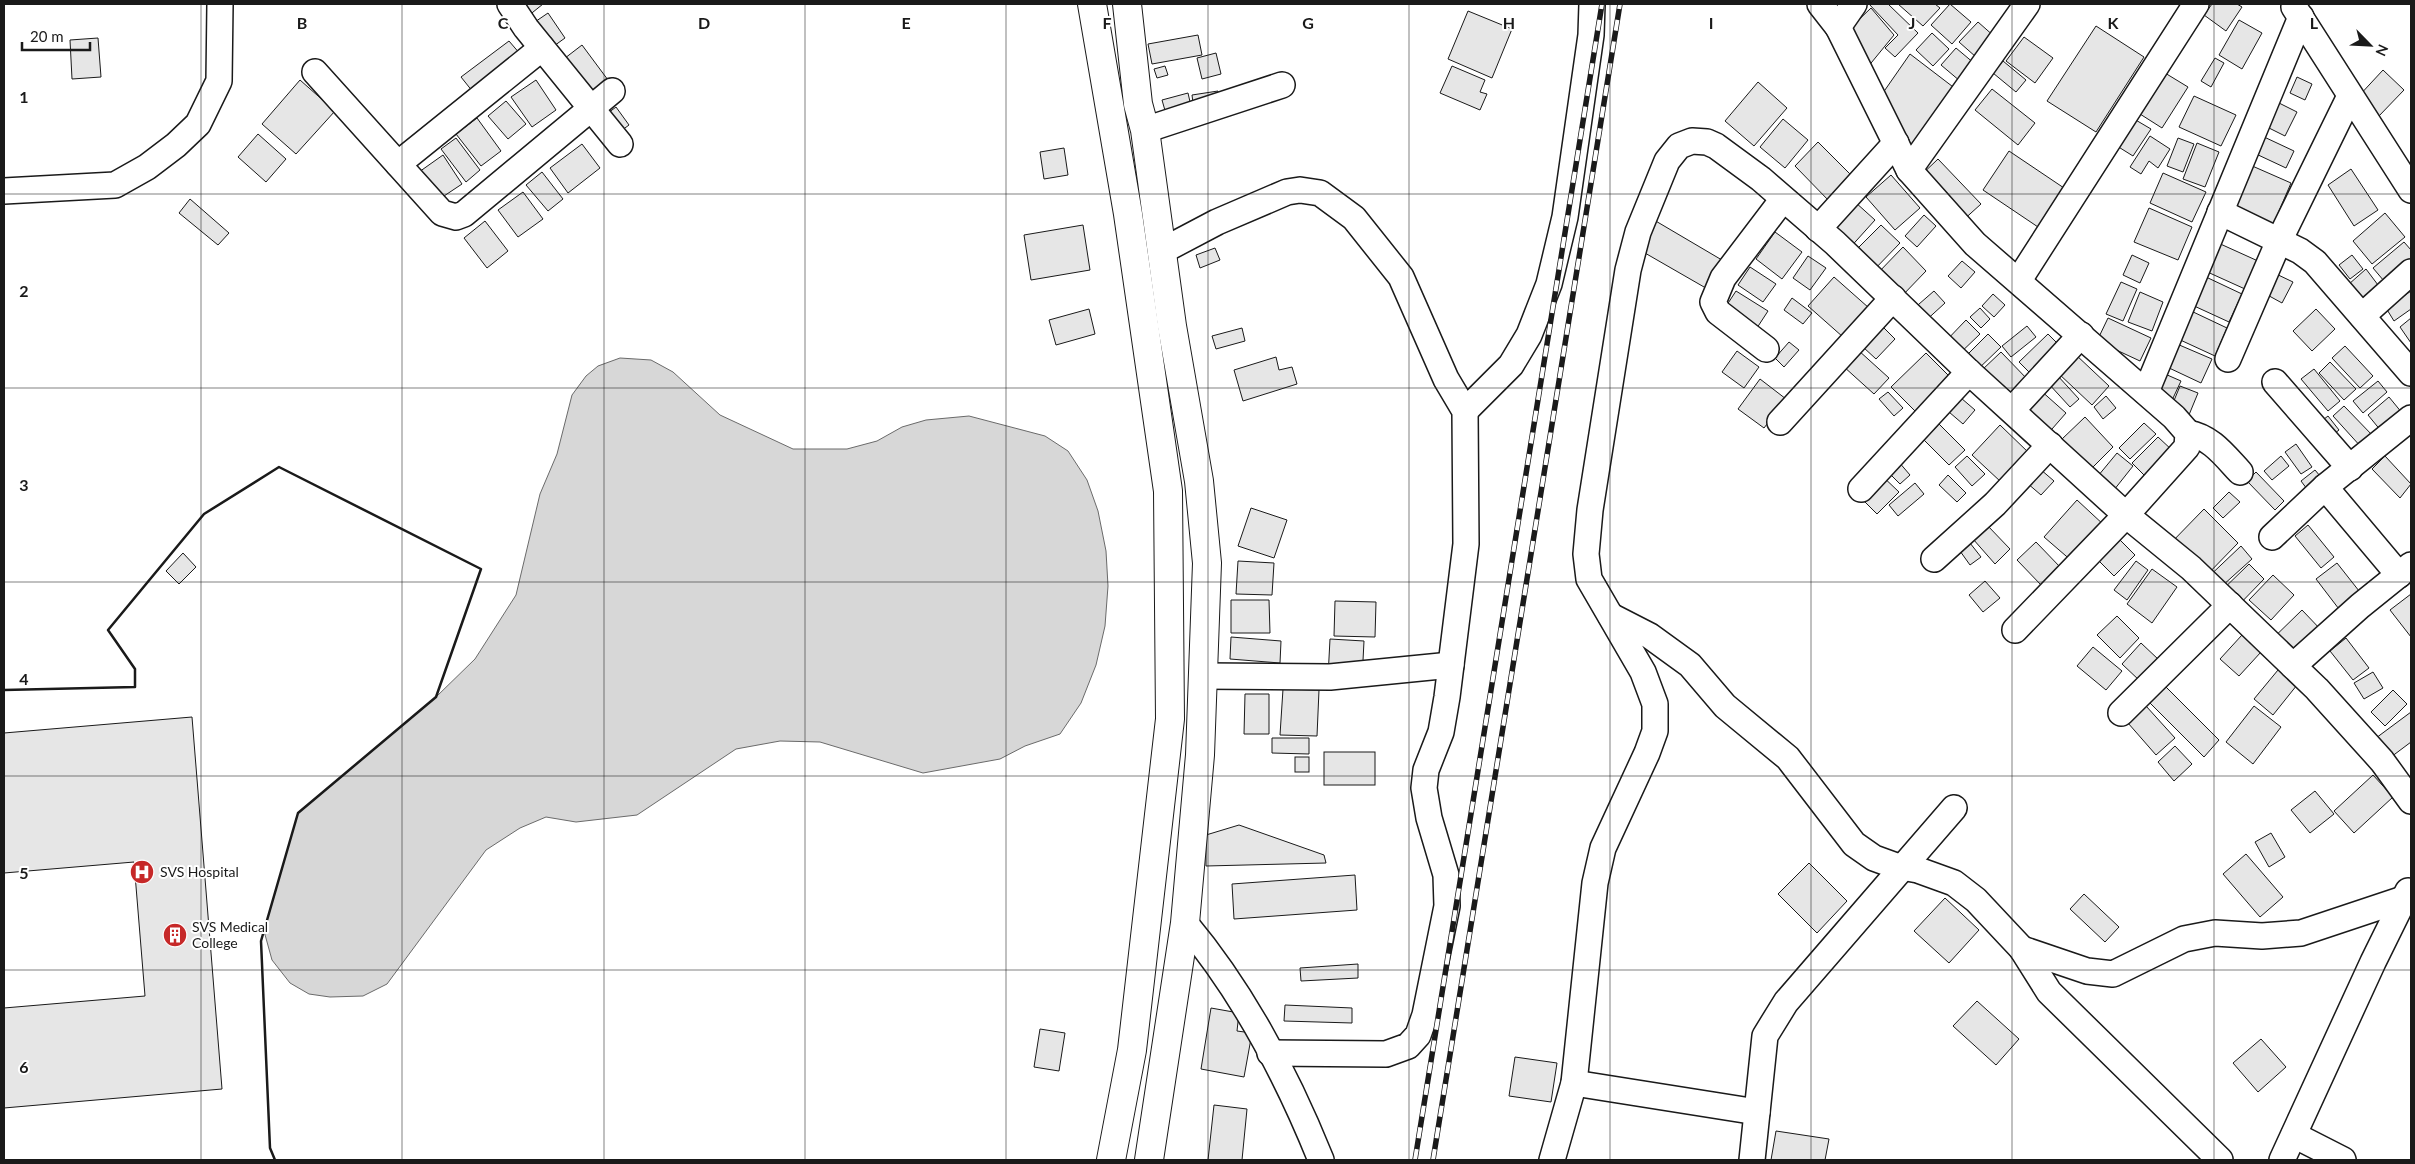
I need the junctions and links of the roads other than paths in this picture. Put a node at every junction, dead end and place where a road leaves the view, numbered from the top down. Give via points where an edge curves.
1 (220, 4) edge
2 (510, 4) edge
3 (1092, 4) edge
4 (1127, 4) edge
5 (1592, 4) edge
6 (1820, 4) edge
7 (1854, 4) edge
8 (2027, 4) edge
9 (2196, 4) edge
10 (2296, 10) edge
11 (1838, 26) junction
12 (542, 48) junction
13 (315, 72) dead end
14 (1282, 84) dead end
15 (612, 91) dead end
16 (2350, 96) junction
17 (591, 109) junction
18 (1146, 130) junction
19 (1896, 143) junction
20 (620, 144) dead end
21 (398, 164) junction
22 (1909, 170) junction
23 (2411, 190) edge
24 (4, 191) edge
25 (1783, 198) junction
26 (2220, 212) junction
27 (1818, 229) junction
28 (2279, 241) junction
29 (1162, 251) junction
30 (2411, 272) edge
31 (2019, 280) junction
32 (1894, 298) junction
33 (2362, 316) junction
34 (2081, 335) junction
35 (1766, 349) dead end
36 (2228, 359) dead end
37 (1969, 372) junction
38 (2411, 373) edge
39 (2275, 382) dead end
40 (2146, 392) junction
41 (2012, 410) junction
42 (1465, 411) junction
43 (2411, 418) edge
44 (1780, 422) dead end
45 (2188, 433) junction
46 (2050, 445) junction
47 (2350, 468) junction
48 (2240, 472) dead end
49 (1861, 488) dead end
50 (2325, 488) junction
51 (2126, 515) junction
52 (2272, 537) dead end
53 (1934, 559) dead end
54 (2405, 570) edge
55 (2230, 605) junction
56 (1608, 614) junction
57 (2016, 630) dead end
58 (1451, 665) junction
59 (2293, 666) junction
60 (1202, 676) junction
61 (2121, 713) dead end
62 (2411, 801) edge
63 (1954, 808) dead end
64 (1902, 868) junction
65 (2407, 893) edge
66 (1185, 923) junction
67 (2022, 949) junction
68 (1270, 1053) junction
69 (1574, 1083) junction
70 (1757, 1112) junction
71 (2294, 1135) junction
72 (1112, 1160) edge
73 (1149, 1160) edge
74 (1321, 1160) edge
75 (1552, 1160) edge
76 (1752, 1160) edge
77 (2220, 1160) edge
78 (2282, 1160) edge
79 (2343, 1160) edge

1 - 24 street via 220,81 198,124 176,145 115,185
2 - 12 street
3 - 72 highway via 1128,214 1168,492 1170,719 1132,1050
4 - 18 highway via 1138,104
5 - 42 street via 1591,35 1565,217 1548,284 1530,335 1511,365
6 - 11 street
7 - 11 street
8 - 22 street
9 - 31 street
10 - 16 street
10 - 26 street
11 - 19 street
12 - 17 street
12 - 21 street
13 - 21 street
14 - 18 street
15 - 17 street
16 - 23 street
16 - 28 street
17 - 20 street
17 - 21 street via 464,214 456,217 442,213
18 - 29 highway
19 - 22 street
19 - 27 street
22 - 31 street via 1975,244
25 - 27 street
25 - 35 street via 1723,278 1713,302 1718,312
25 - 56 street via 1707,142 1692,141 1679,146 1667,161 1638,232 1628,270 1590,510 1586,554 1589,579
26 - 28 street
26 - 40 street
27 - 32 street
28 - 33 street via 2315,262
28 - 36 street
29 - 42 street via 1217,222 1287,192 1320,193 1354,218 1401,277 1446,379
29 - 60 highway via 1199,480 1207,563
30 - 33 street
31 - 34 street
32 - 37 street
32 - 44 street
33 - 38 street
34 - 40 street
34 - 41 street
37 - 41 street
37 - 49 street
39 - 47 street
40 - 45 street
41 - 46 street
42 - 58 street via 1466,544
43 - 47 street
45 - 48 street via 2198,434 2209,441
45 - 51 street via 2187,447
46 - 51 street
46 - 53 street via 1995,504
47 - 50 street
50 - 52 street
50 - 54 street
51 - 55 street via 2192,568
51 - 57 street
54 - 59 street
55 - 59 street
55 - 61 street
56 - 64 street via 1650,636 1690,665 1726,706 1788,758 1854,844 1874,858
56 - 69 street via 1643,672 1655,704 1655,731 1603,848 1596,883
58 - 60 street via 1330,677
58 - 68 street via 1441,732 1426,770 1424,788 1428,818 1446,875 1447,906 1418,1035 1408,1046 1386,1054
59 - 62 street via 2376,755
60 - 66 highway via 1200,755
63 - 64 street
64 - 67 street via 1918,870 1954,883 1976,900
64 - 70 street via 1786,1002 1765,1036
65 - 67 street via 2301,933 2262,936 2215,933 2184,939 2114,974 2086,970
65 - 71 street
66 - 68 street via 1215,959
66 - 73 highway
67 - 77 street via 2049,992
68 - 74 street via 1301,1109
69 - 70 street
69 - 75 street
70 - 76 street
71 - 78 street
71 - 79 street

